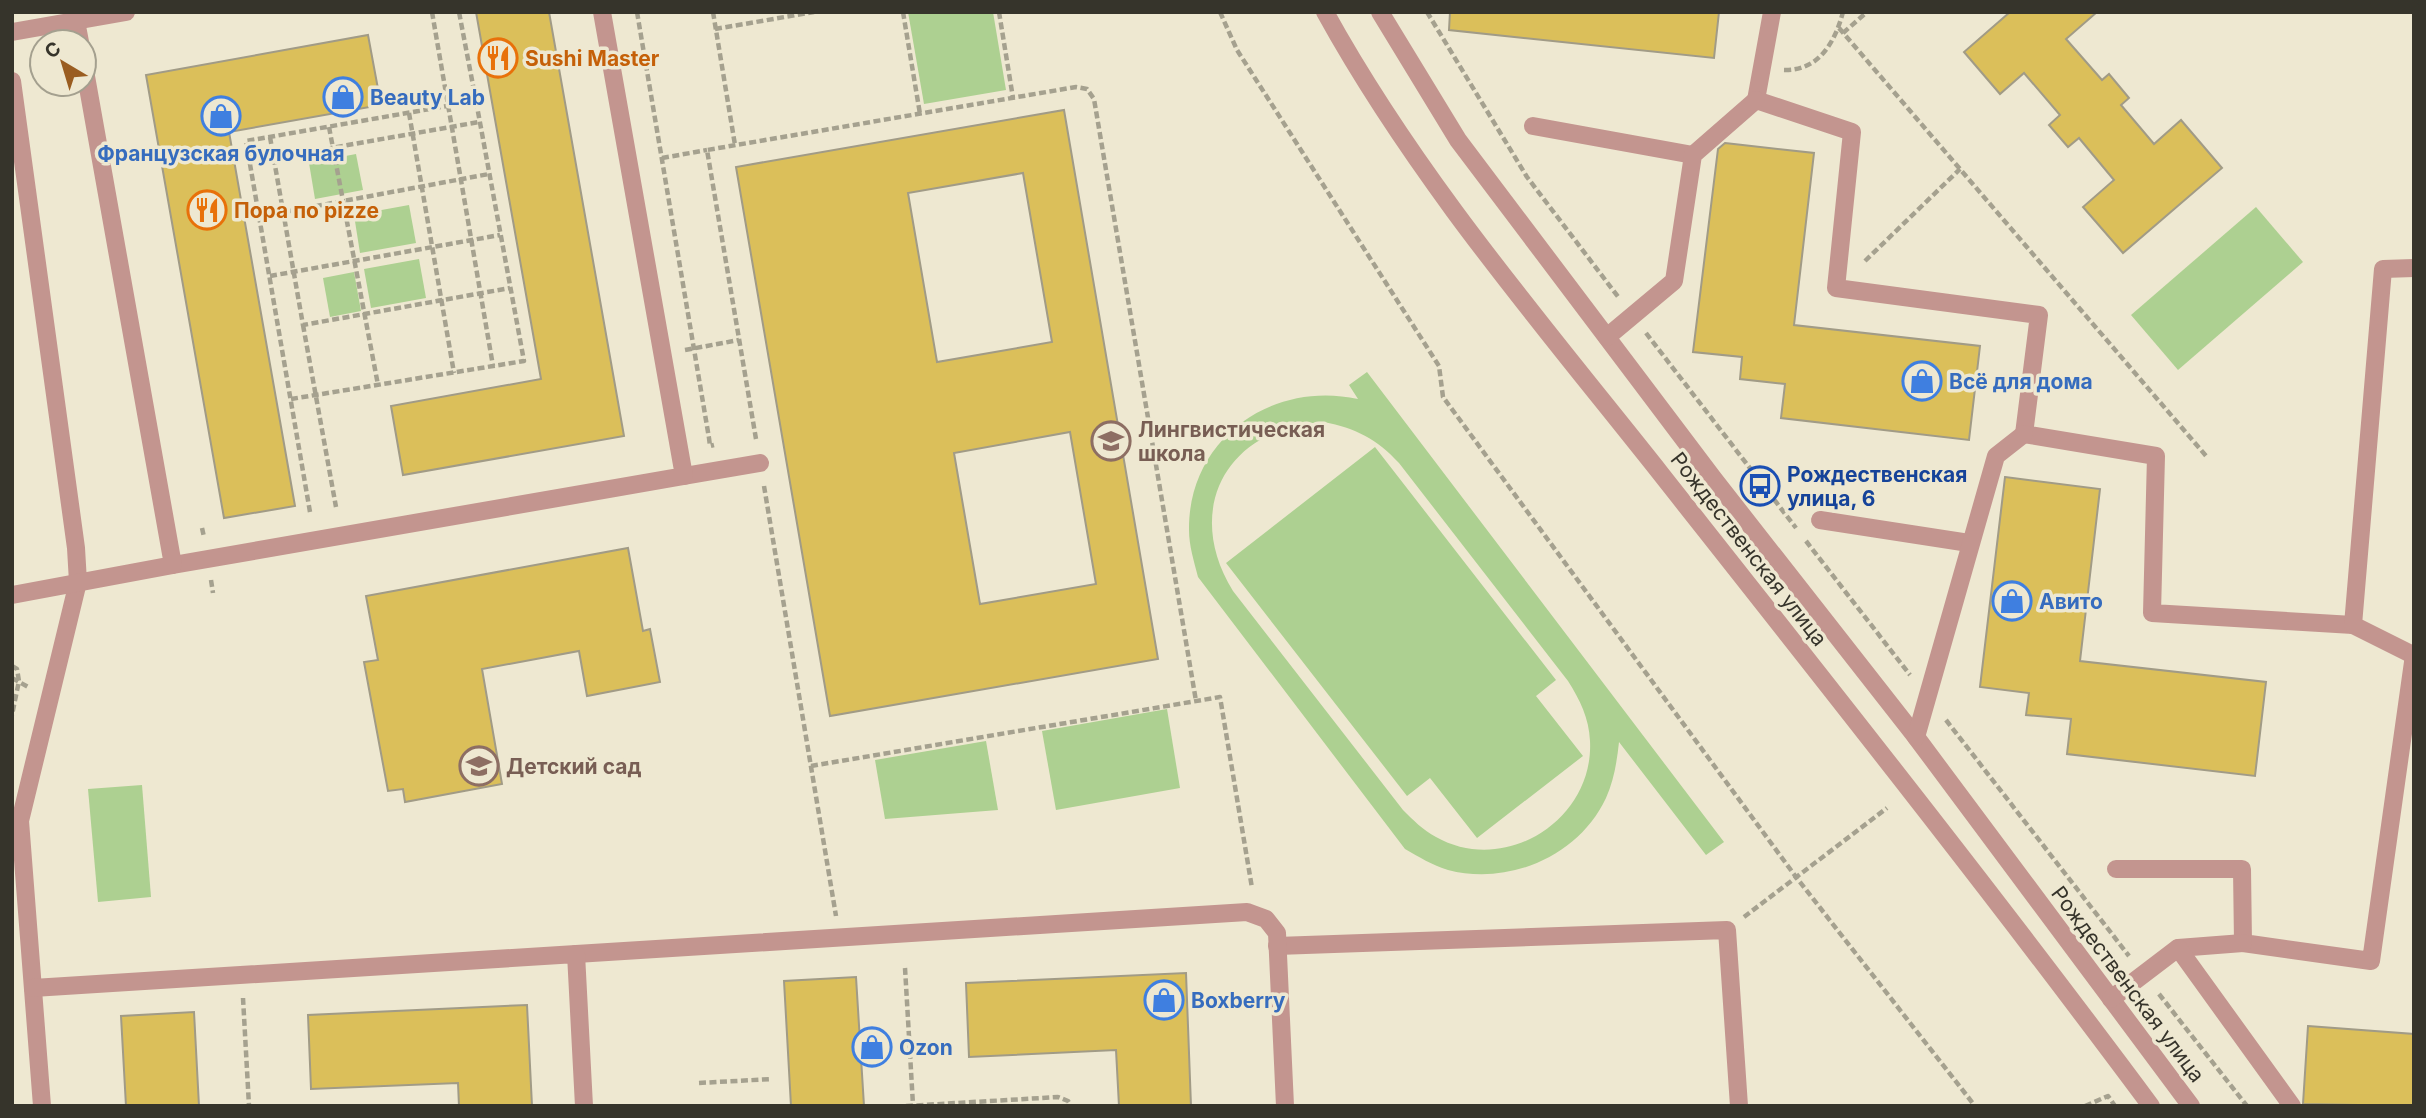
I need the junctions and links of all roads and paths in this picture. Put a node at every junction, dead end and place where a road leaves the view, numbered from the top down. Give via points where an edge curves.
1 (126, 12) edge
2 (432, 12) edge
3 (459, 12) edge
4 (602, 12) edge
5 (637, 12) edge
6 (713, 12) edge
7 (814, 12) edge
8 (903, 12) edge
9 (999, 12) edge
10 (1220, 12) edge
11 (1325, 12) edge
12 (1380, 12) edge
13 (1427, 12) edge
14 (1772, 12) edge
15 (1843, 12) edge
16 (1867, 12) edge
17 (76, 21) junction
18 (77, 28) edge
19 (715, 29) junction
20 (1841, 30) junction
21 (12, 32) edge
22 (1762, 69) junction
23 (12, 81) edge
24 (90, 98) edge
25 (1013, 98) junction
26 (1756, 100) junction
27 (476, 101) junction
28 (449, 106) junction
29 (409, 113) junction
30 (920, 114) junction
31 (480, 122) junction
32 (1533, 125) dead end
33 (452, 126) junction
34 (329, 127) junction
35 (412, 133) junction
36 (270, 137) junction
37 (735, 145) junction
38 (333, 147) junction
39 (707, 150) junction
40 (1693, 155) junction
41 (274, 158) junction
42 (662, 158) junction
43 (1960, 169) junction
44 (489, 174) junction
45 (461, 180) junction
46 (422, 187) junction
47 (343, 201) junction
48 (284, 212) junction
49 (500, 235) junction
50 (471, 240) junction
51 (432, 247) junction
52 (355, 261) junction
53 (2414, 268) edge
54 (294, 272) junction
55 (270, 276) junction
56 (510, 288) junction
57 (1836, 288) junction
58 (481, 293) junction
59 (441, 300) junction
60 (365, 314) junction
61 (1633, 315) junction
62 (303, 325) junction
63 (1607, 337) junction
64 (493, 366) junction
65 (454, 373) junction
66 (378, 385) junction
67 (316, 395) junction
68 (291, 399) junction
69 (2024, 434) junction
70 (756, 438) junction
71 (744, 440) dead end
72 (722, 444) dead end
73 (2207, 457) dead end
74 (760, 463) junction
75 (684, 476) junction
76 (336, 507) dead end
77 (310, 512) dead end
78 (1820, 520) dead end
79 (1798, 530) dead end
80 (1806, 541) dead end
81 (1969, 543) junction
82 (173, 565) junction
83 (78, 582) junction
84 (12, 595) edge
85 (2353, 625) junction
86 (2413, 655) edge
87 (12, 666) edge
88 (12, 678) edge
89 (19, 681) junction
90 (36, 691) dead end
91 (1927, 697) junction
92 (1196, 701) junction
93 (12, 715) edge
94 (1916, 737) junction
95 (811, 766) junction
96 (1887, 808) dead end
97 (17, 839) edge
98 (2116, 869) dead end
99 (1796, 877) junction
100 (1252, 889) dead end
101 (1727, 930) junction
102 (839, 937) junction
103 (2243, 943) junction
104 (1277, 946) junction
105 (2178, 948) junction
106 (576, 954) junction
107 (905, 968) dead end
108 (2144, 975) junction
109 (33, 988) junction
110 (243, 996) dead end
111 (2111, 999) junction
112 (772, 1079) dead end
113 (699, 1083) dead end
114 (961, 1104) edge
115 (913, 1105) edge
116 (42, 1106) edge
117 (249, 1106) edge
118 (583, 1106) edge
119 (906, 1106) edge
120 (1071, 1106) edge
121 (1285, 1106) edge
122 (1739, 1106) edge
123 (1975, 1106) edge
124 (2085, 1106) edge
125 (2115, 1106) edge
126 (2151, 1106) edge
127 (2191, 1106) edge
128 (2247, 1106) edge
129 (2292, 1106) edge

1 - 17 street
2 - 28 path
3 - 27 path
4 - 75 street
5 - 42 path
6 - 19 path
7 - 19 path
8 - 30 path
9 - 25 path
10 - 99 path via 1237,50 1438,366 1443,397
11 - 126 street, Рождественская улица via 1417,161 1888,761
12 - 63 street, Рождественская улица via 1458,140
13 - 61 path via 1527,177
14 - 22 street
15 - 20 path
16 - 20 path
17 - 18 street
17 - 21 street
19 - 37 path
20 - 22 path via 1831,47 1795,71
20 - 43 path
22 - 26 street
23 - 83 street
24 - 82 street
25 - 30 path
25 - 92 path via 1076,87 1087,89 1094,99
26 - 40 street
26 - 57 street via 1852,132
27 - 28 path
27 - 31 path
28 - 29 path
28 - 33 path
29 - 34 path
29 - 35 path
30 - 37 path
31 - 33 path
31 - 44 path
32 - 40 street
33 - 35 path
33 - 45 path
34 - 36 path
34 - 38 path
35 - 38 path
35 - 46 path
36 - 41 path
36 - 55 path via 246,141
37 - 39 path
38 - 41 path
38 - 47 path
39 - 42 path
39 - 70 path
40 - 61 street via 1674,281
41 - 48 path
42 - 72 path via 710,446
43 - 57 path
43 - 73 path
44 - 45 path
44 - 49 path
45 - 46 path
45 - 50 path
46 - 47 path
46 - 51 path
47 - 48 path
47 - 52 path
48 - 54 path
49 - 50 path
49 - 56 path
50 - 51 path
50 - 58 path
51 - 52 path
51 - 59 path
52 - 54 path
52 - 60 path
53 - 85 street via 2383,269
54 - 55 path
54 - 62 path
55 - 68 path
56 - 58 path
56 - 64 path via 524,361
57 - 69 street via 2039,316
58 - 59 path
58 - 64 path
59 - 60 path
59 - 65 path
60 - 62 path
60 - 66 path
61 - 63 street
61 - 79 path
62 - 67 path
63 - 94 street, Рождественская улица
64 - 65 path
65 - 66 path
66 - 67 path
67 - 68 path
67 - 76 path
68 - 77 path
69 - 81 street via 1996,456
69 - 85 street via 2156,456 2151,613
70 - 71 path
70 - 74 path
74 - 75 street
74 - 95 path
75 - 82 street
78 - 81 street
80 - 91 path
81 - 91 street
82 - 83 street
83 - 84 street
83 - 97 street
85 - 86 street
86 - 103 street via 2371,961
87 - 89 path via 18,669
88 - 89 path
89 - 90 path
89 - 93 path
91 - 94 street
91 - 108 path
92 - 95 path
92 - 100 path via 1220,697
94 - 111 street, Рождественская улица
95 - 102 path
96 - 99 path
97 - 109 street
98 - 103 street via 2242,869
99 - 101 path
99 - 123 path
101 - 104 street
101 - 122 street
102 - 104 street via 1247,912 1266,919 1276,933
102 - 106 street
103 - 105 street
104 - 121 street
105 - 108 street
105 - 129 street
106 - 109 street
106 - 118 street
107 - 115 path
108 - 111 street
108 - 128 path
109 - 116 street
110 - 117 path
111 - 127 street, Рождественская улица
112 - 113 path
114 - 115 path
114 - 120 path via 1058,1097
115 - 119 path
124 - 125 path via 2108,1096

